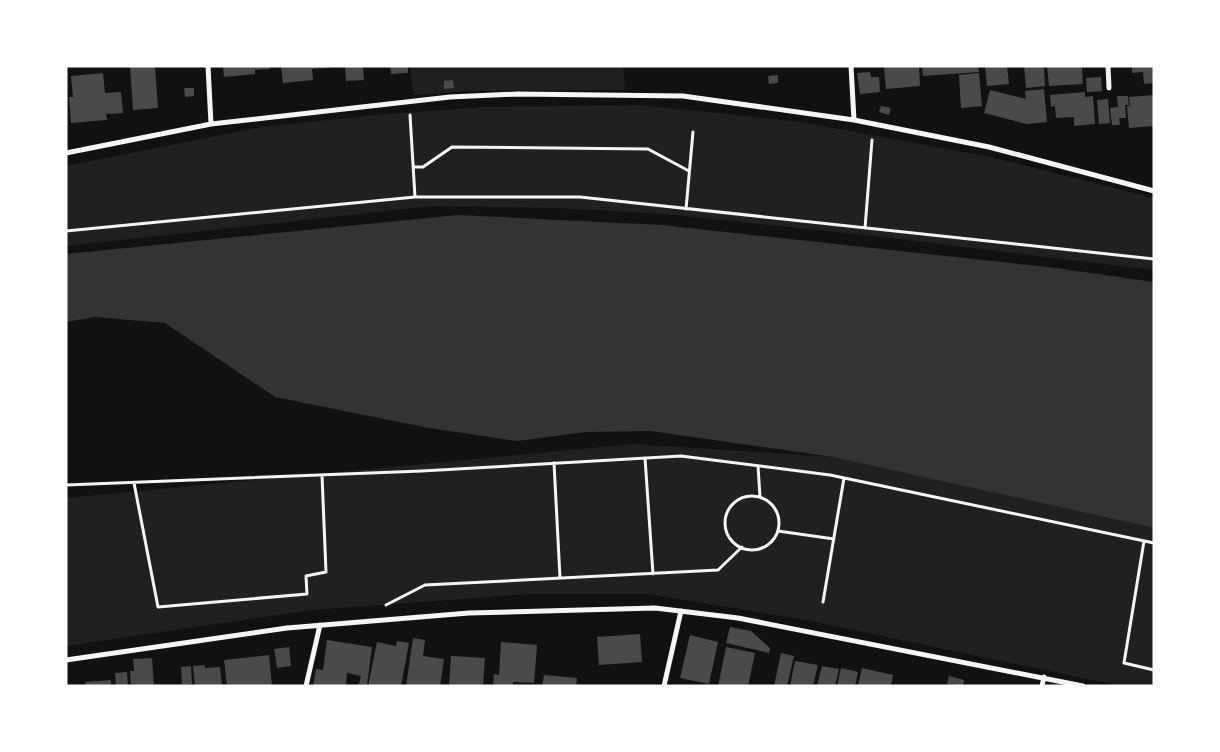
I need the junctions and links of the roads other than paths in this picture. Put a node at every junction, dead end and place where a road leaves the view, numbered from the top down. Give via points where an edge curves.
1 (208, 66) edge
2 (851, 66) edge
3 (1108, 66) edge
4 (1109, 88) dead end
5 (854, 120) junction
6 (210, 124) junction
7 (66, 153) edge
8 (1154, 191) edge
9 (681, 611) junction
10 (320, 625) junction
11 (66, 660) edge
12 (1044, 677) junction
13 (306, 686) edge
14 (664, 686) edge
15 (1042, 686) edge
16 (1083, 686) edge

1 - 6 street
2 - 5 street
3 - 4 street
5 - 6 street via 683,96 518,94 450,97
5 - 8 street via 989,147
6 - 7 street
9 - 10 street via 646,608 507,612
9 - 12 street via 738,618
9 - 14 street
10 - 11 street
10 - 13 street
12 - 15 street
12 - 16 street

